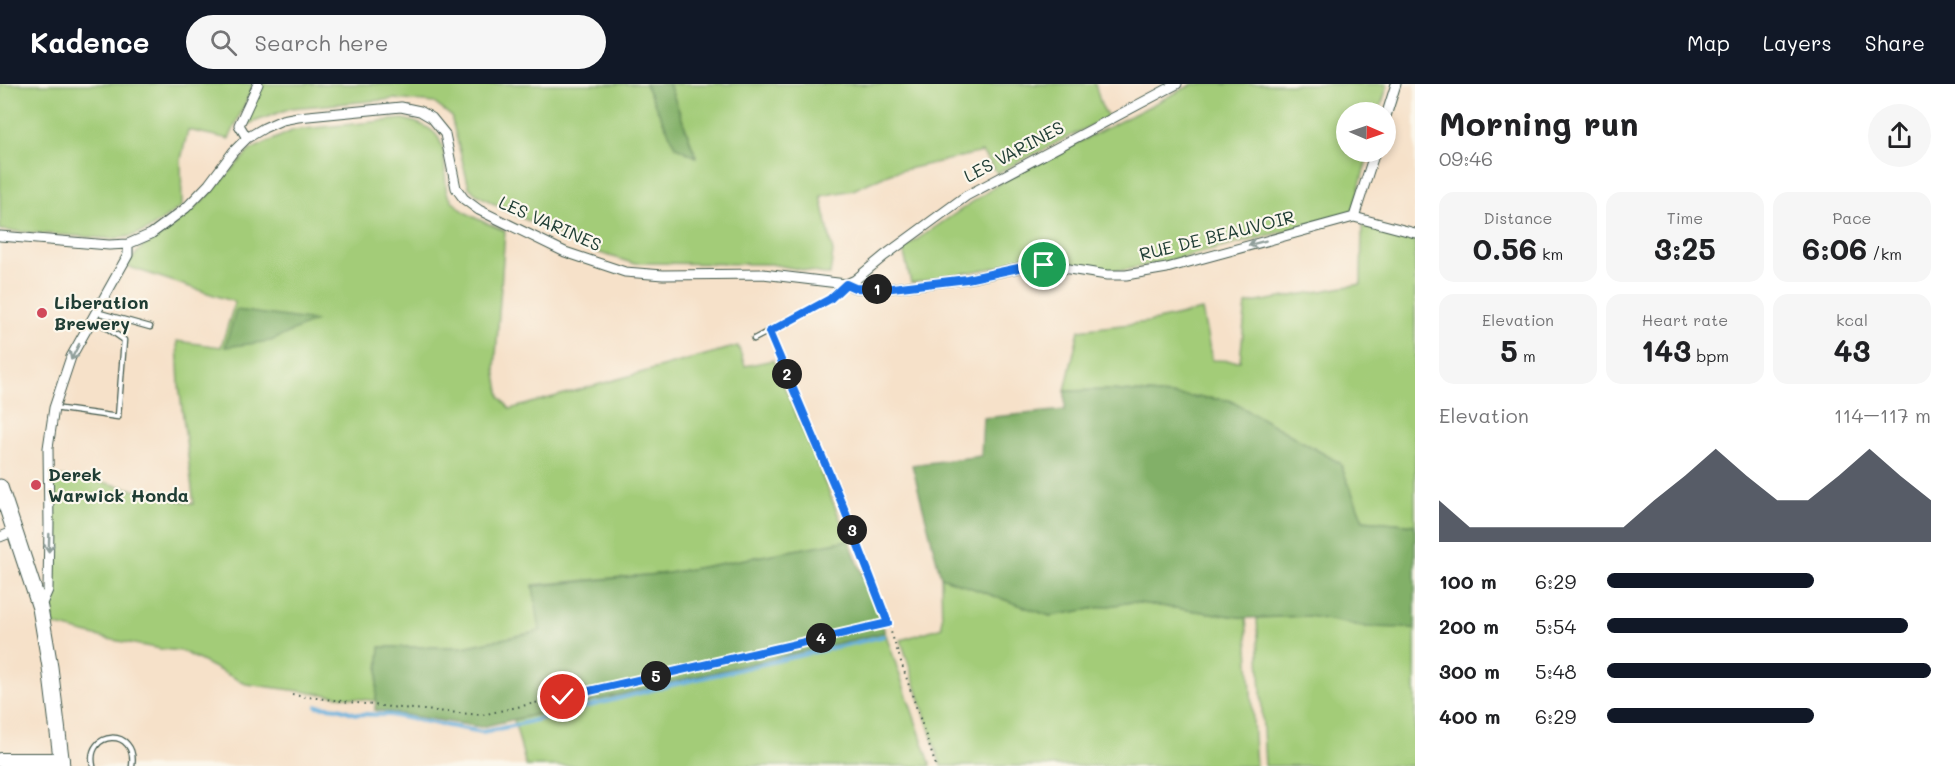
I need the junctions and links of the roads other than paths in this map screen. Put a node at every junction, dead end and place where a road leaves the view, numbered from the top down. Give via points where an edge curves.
1 (258, 84) edge
2 (1177, 84) edge
3 (1396, 84) edge
4 (1390, 102) edge
5 (247, 138) junction
6 (1372, 162) edge
7 (1354, 217) junction
8 (1415, 233) edge
9 (0, 236) edge
10 (128, 244) junction
11 (846, 284) junction
12 (95, 315) junction
13 (150, 327) dead end
14 (754, 339) dead end
15 (54, 408) junction
16 (0, 487) edge
17 (15, 531) junction
18 (0, 537) edge
19 (40, 608) junction
20 (0, 760) edge
21 (62, 763) edge
22 (93, 766) edge
23 (132, 766) edge

1 - 5 street via 239,125
2 - 11 street, LES VARINES via 966,196
3 - 4 street
5 - 10 street, LES VARINES via 186,208 151,234
5 - 11 street, LES VARINES via 282,120 298,117 401,107 420,111 432,118 444,134 456,188 464,199 565,252 625,272 764,274
6 - 7 street
7 - 8 street, RUE DE BEAUVOIR
7 -> 11 street, RUE DE BEAUVOIR via 1167,268 1126,275 1044,265 884,289
9 - 10 street, LES VARINES
10 - 12 street via 128,255
11 - 14 lane via 830,299
12 - 13 lane
12 -> 15 street via 71,357
12 - 15 lane via 124,340 118,417
15 -> 19 street via 48,448 48,590
16 - 17 main road
17 - 18 street
17 - 19 main road
19 - 21 main road
20 - 21 main road
22 - 23 lane via 95,747 112,737 126,742 132,750

